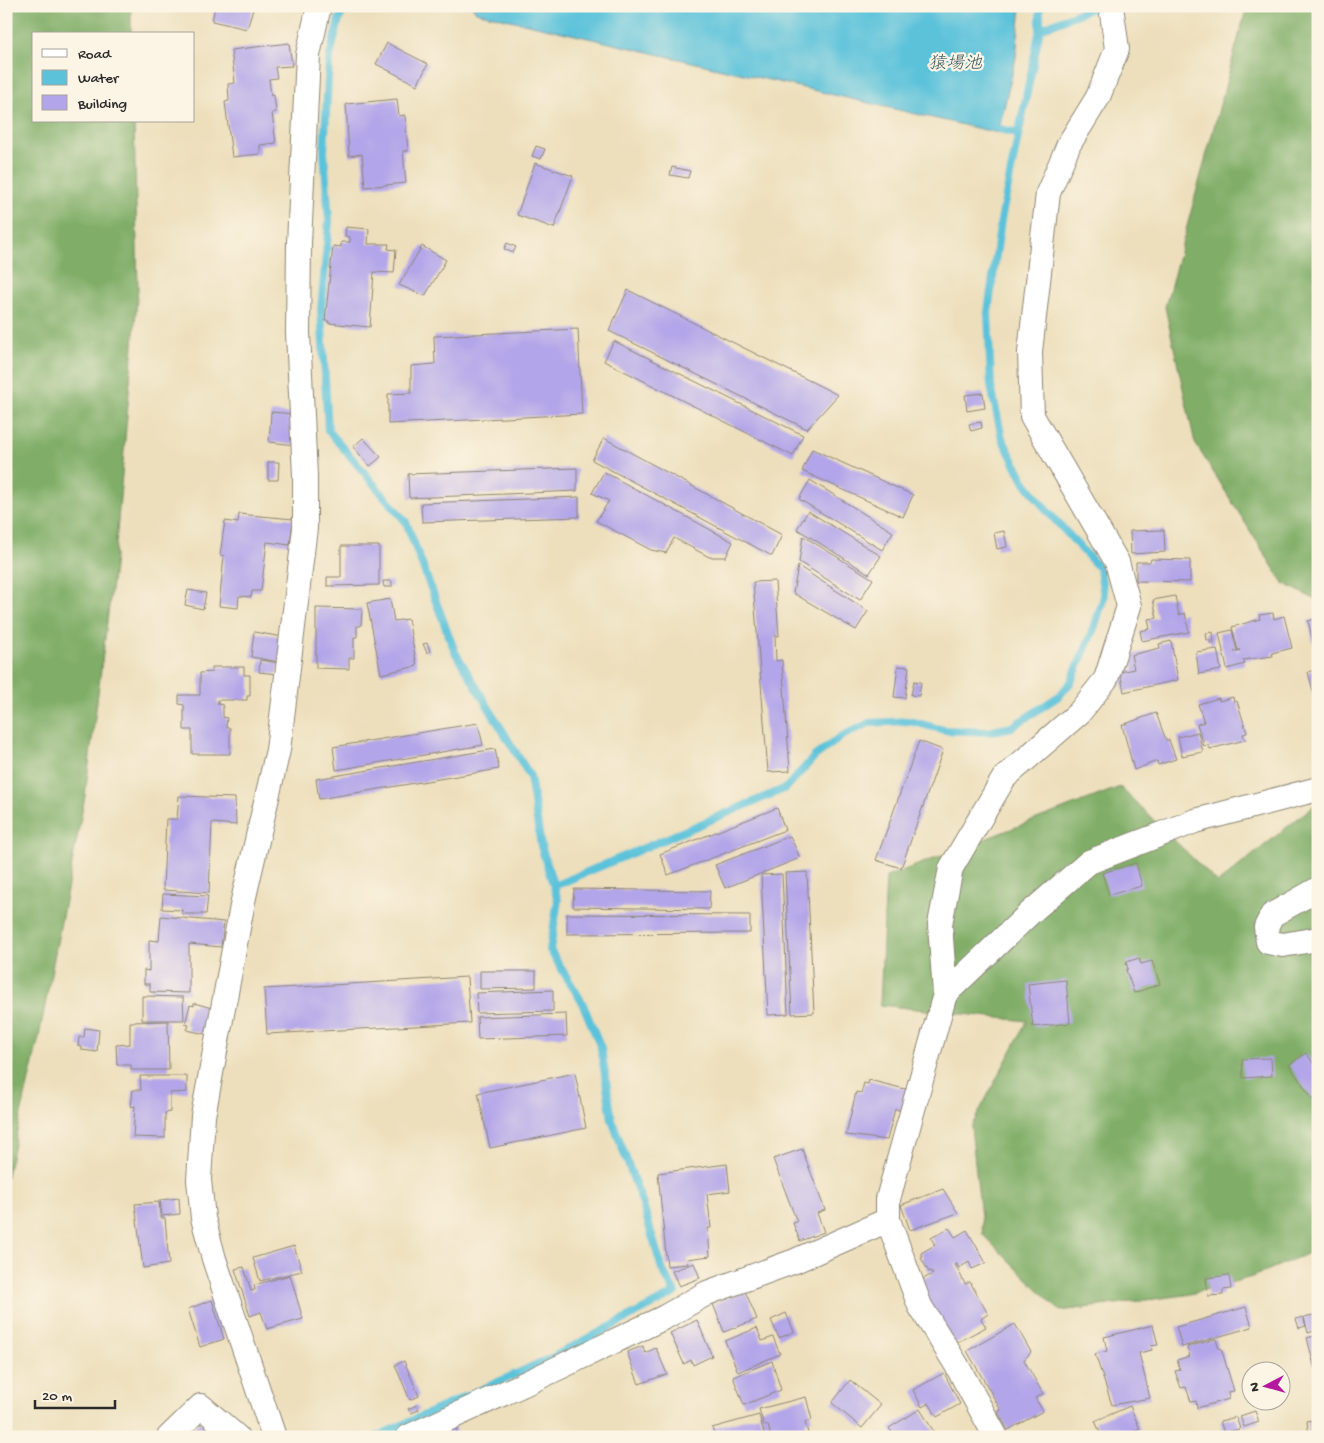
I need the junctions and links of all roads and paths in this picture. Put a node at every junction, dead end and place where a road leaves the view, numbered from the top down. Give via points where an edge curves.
1 (320, 6) edge
2 (1111, 6) edge
3 (1318, 789) edge
4 (1318, 889) edge
5 (1318, 939) edge
6 (945, 994) junction
7 (888, 1220) junction
8 (169, 1437) edge
9 (237, 1437) edge
10 (274, 1437) edge
11 (408, 1437) edge
12 (996, 1437) edge

1 - 10 street via 308,55 299,243 298,332 305,528 278,750 243,901 203,1116 199,1180 208,1234
2 - 6 street via 1117,49 1098,97 1070,144 1048,193 1030,352 1032,416 1117,562 1129,606 1106,679 1079,713 1004,778 951,868 940,924
3 - 6 street via 1195,821 1089,862
4 - 5 street via 1272,915 1266,927 1268,942 1283,945
6 - 7 street via 888,1199
7 - 11 street via 794,1261 707,1293 596,1350
7 - 12 street via 920,1306
8 - 9 street via 201,1406

